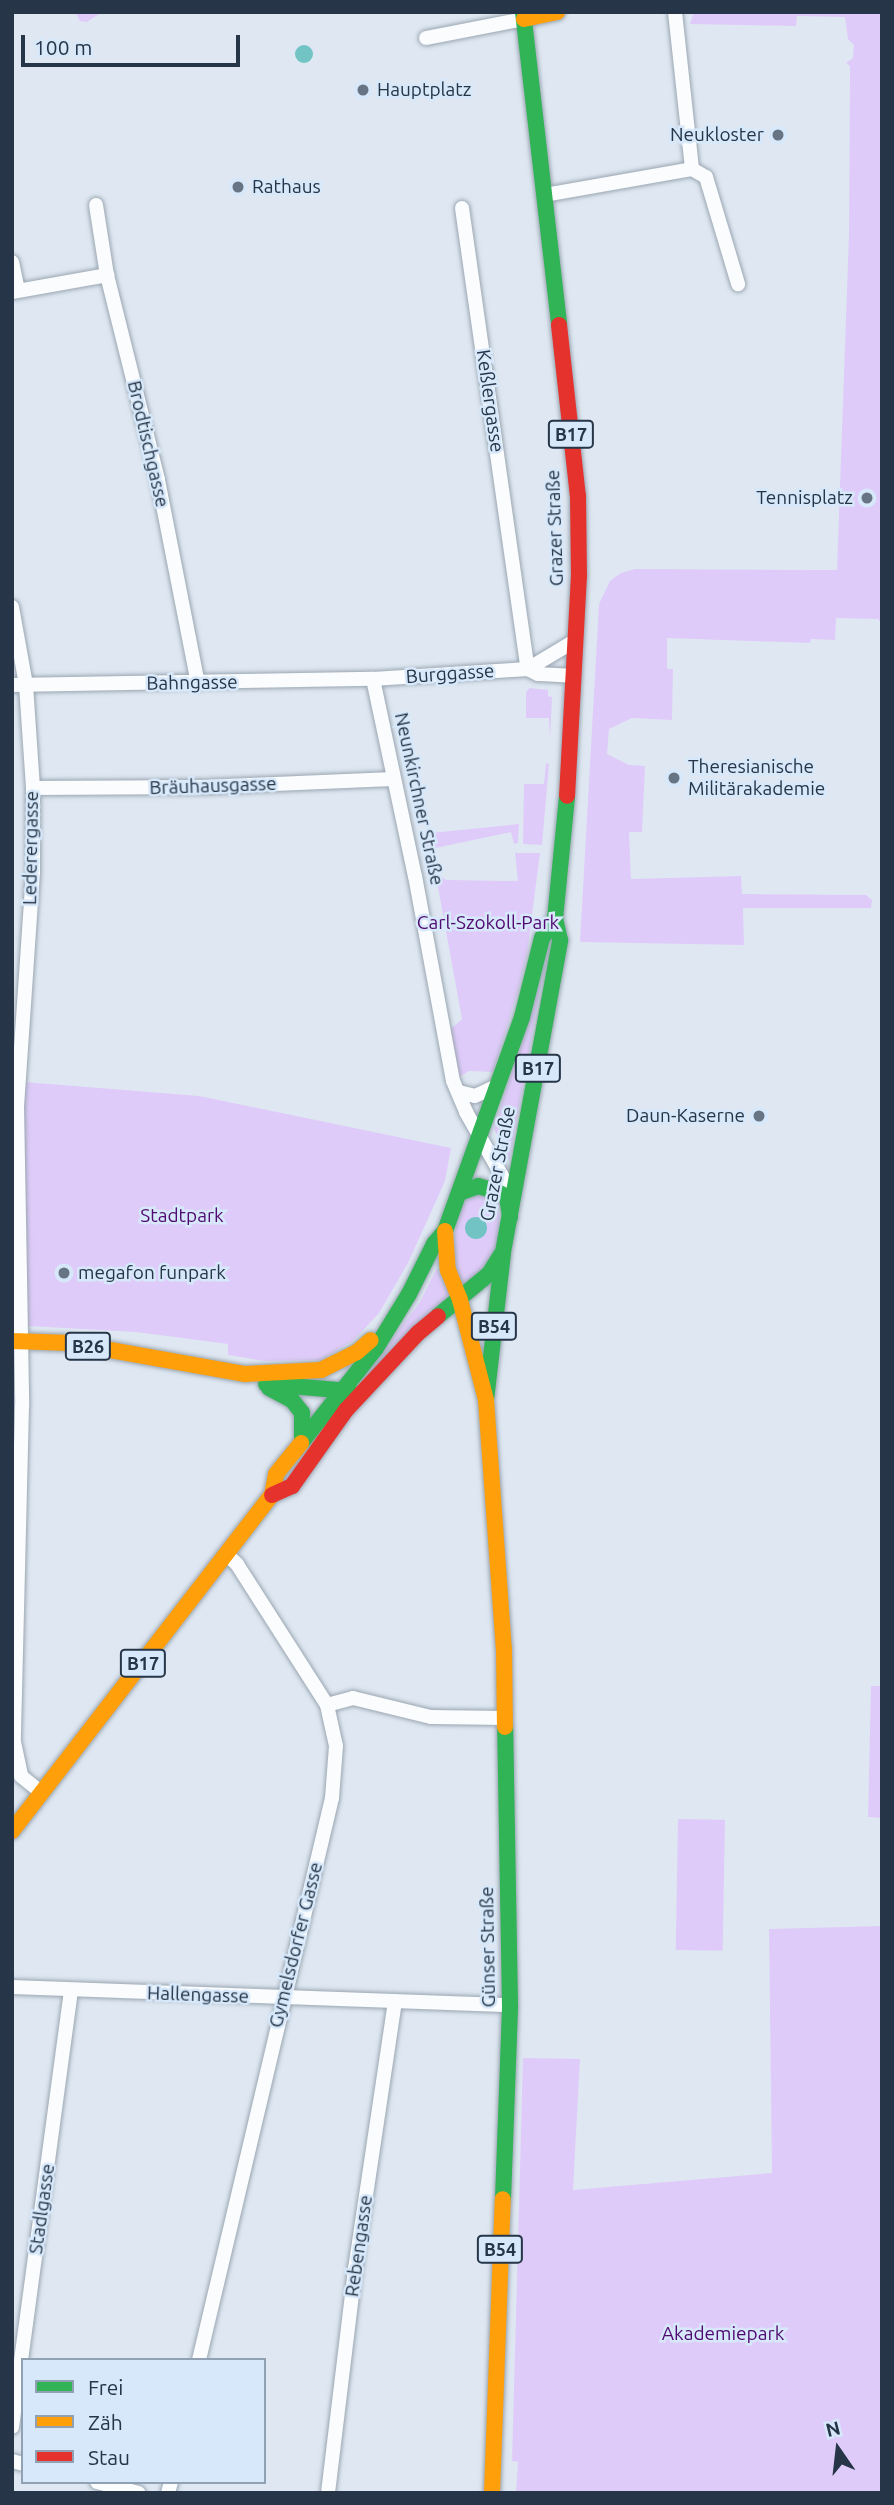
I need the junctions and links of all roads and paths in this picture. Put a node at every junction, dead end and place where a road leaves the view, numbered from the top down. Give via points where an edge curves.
1 (557, 12) edge
2 (675, 12) edge
3 (524, 15) edge
4 (426, 38) dead end
5 (692, 169) junction
6 (545, 194) junction
7 (96, 205) dead end
8 (462, 208) dead end
9 (12, 262) edge
10 (107, 275) junction
11 (738, 284) dead end
12 (15, 291) edge
13 (12, 607) edge
14 (576, 640) junction
15 (528, 669) junction
16 (574, 676) junction
17 (373, 679) junction
18 (198, 684) junction
19 (19, 685) edge
20 (393, 779) junction
21 (33, 788) junction
22 (555, 919) junction
23 (498, 1086) junction
24 (460, 1092) junction
25 (482, 1136) junction
26 (459, 1193) junction
27 (507, 1197) junction
28 (510, 1217) junction
29 (445, 1231) junction
30 (503, 1252) junction
31 (460, 1300) junction
32 (382, 1332) junction
33 (418, 1333) junction
34 (17, 1341) edge
35 (472, 1350) junction
36 (321, 1370) junction
37 (245, 1374) junction
38 (372, 1382) junction
39 (263, 1384) junction
40 (340, 1392) junction
41 (486, 1400) junction
42 (346, 1410) junction
43 (302, 1439) junction
44 (272, 1495) junction
45 (227, 1555) junction
46 (327, 1705) junction
47 (505, 1718) junction
48 (42, 1793) junction
49 (12, 1831) edge
50 (12, 1987) edge
51 (71, 1990) junction
52 (282, 1998) junction
53 (395, 2001) junction
54 (510, 2005) junction
55 (21, 2358) edge
56 (199, 2358) edge
57 (21, 2360) edge
58 (12, 2427) edge
59 (105, 2484) edge
60 (139, 2493) edge
61 (328, 2493) edge
62 (492, 2493) edge

1 - 3 main road
2 - 5 street
3 - 4 street
3 - 6 main road, Grazer Straße / B17
5 - 6 street
5 - 11 street via 706,177
6 - 14 main road, Grazer Straße / B17 via 578,508
7 - 10 street, Brodtischgasse
8 - 15 street, Keßlergasse
9 - 12 street
10 - 12 street
10 - 18 street, Brodtischgasse via 158,480
13 - 19 street, Lederergasse
14 - 15 street, Burggasse
14 - 16 main road, Grazer Straße / B17
15 - 16 street, Burggasse
15 - 17 street, Burggasse
16 - 22 main road, Grazer Straße / B17 via 564,850
17 - 18 street, Bahngasse
17 - 20 street, Neunkirchner Straße
18 - 19 street, Bahngasse
19 - 21 street, Lederergasse
20 - 21 street, Bräuhausgasse
20 - 24 street, Neunkirchner Straße via 453,1081
21 - 34 street, Lederergasse via 33,872 17,1105
22 - 23 main road, Grazer Straße / B17 via 542,938
22 - 28 main road, Grazer Straße / B17 via 559,951
23 - 24 street via 475,1096
23 - 25 main road, Grazer Straße / B17
24 - 25 street, Neunkirchner Straße via 466,1112
25 - 26 main road, Grazer Straße / B17
25 - 27 street, Neunkirchner Straße
26 - 27 main road via 478,1186
26 - 29 main road, Grazer Straße / B17
27 - 28 main road
28 - 30 main road, Grazer Straße / B17
29 - 31 main road via 448,1270
29 - 32 main road, B17
30 - 31 main road, B17 via 489,1274
30 - 41 main road, B54
31 - 33 main road, B17
31 - 35 main road, B54
32 - 36 main road, B26 via 357,1352
32 - 40 main road, B17 via 376,1348
33 - 35 main road, B54 via 450,1332
33 - 38 main road, B17
34 - 37 main road, B26 via 71,1343
34 - 48 street, Lederergasse via 14,1742 21,1776
35 - 41 main road, B54
36 - 37 main road, B26
36 - 40 main road
37 - 39 main road, B26
38 - 40 main road, B26
38 - 42 main road, B17
39 - 40 main road, B26
39 - 43 main road, B26 via 292,1400 302,1413
40 - 42 main road
40 - 43 main road, B17
41 - 47 main road, Günser Straße / B54
42 - 44 main road, B17 via 292,1486
43 - 44 main road, B17 via 276,1474
44 - 45 main road, B17
45 - 46 street, Gymelsdorfer Gasse
45 - 48 main road, B17
46 - 47 street via 353,1698 431,1717
46 - 52 street, Gymelsdorfer Gasse via 336,1746 332,1798
47 - 54 main road, Günser Straße / B54
48 - 49 main road, B17
50 - 51 street, Hallengasse
51 - 52 street, Hallengasse
51 - 55 street, Stadlgasse
52 - 53 street, Hallengasse
52 - 56 street, Gymelsdorfer Gasse
53 - 54 street, Hallengasse
53 - 61 street, Rebengasse
54 - 62 main road, Günser Straße / B54
57 - 58 street, Stadlgasse
59 - 60 street

